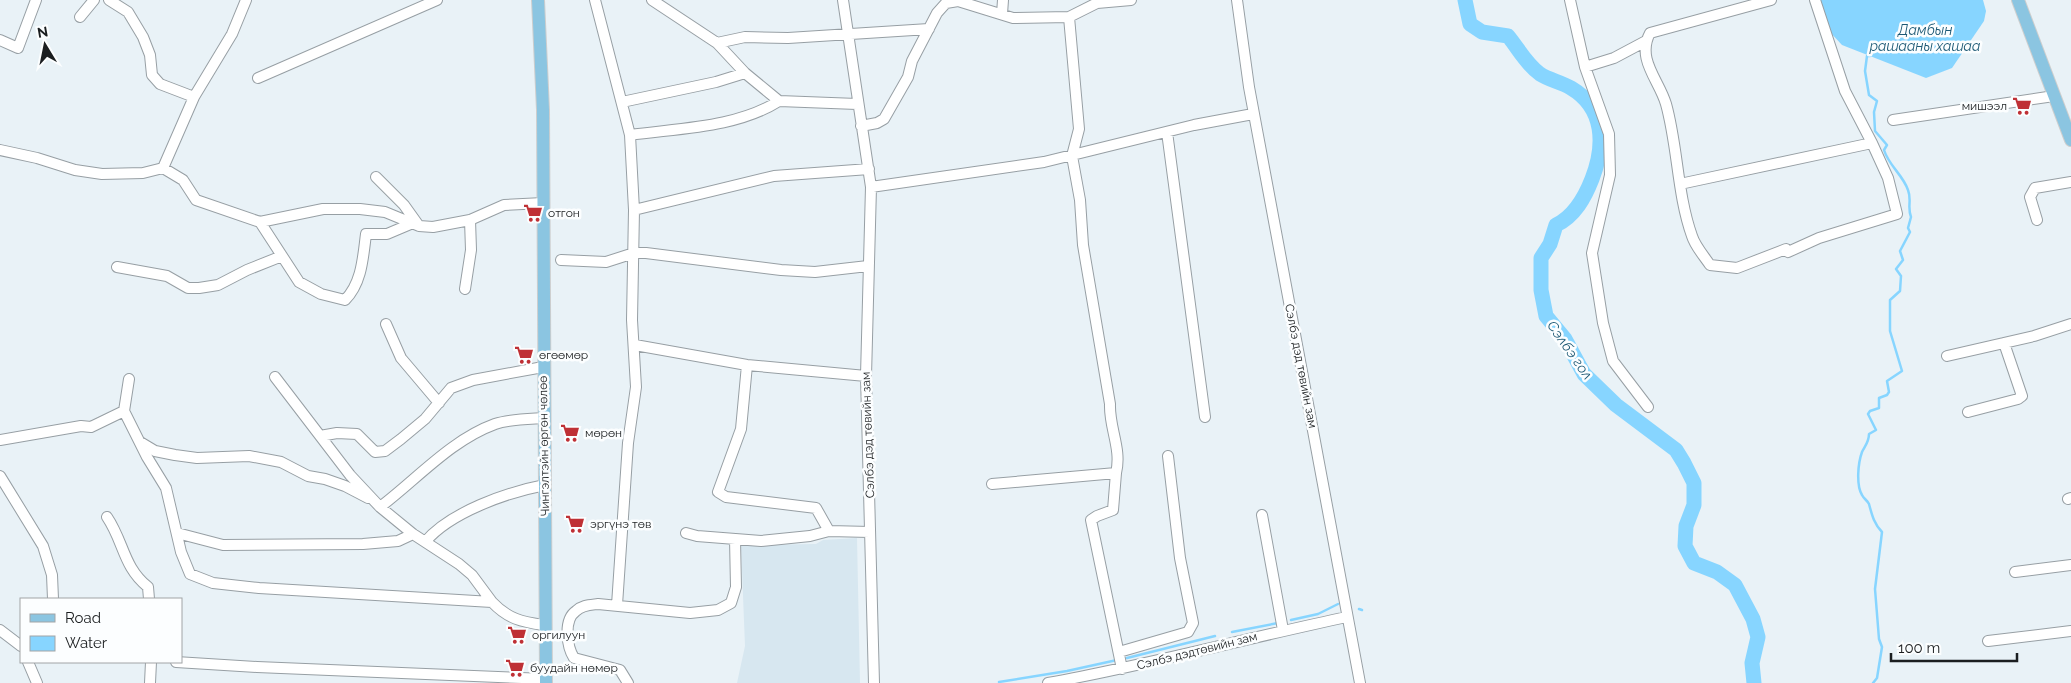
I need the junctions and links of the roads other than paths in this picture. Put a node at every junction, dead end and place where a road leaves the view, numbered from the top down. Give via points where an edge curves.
1 (36, 0) edge
2 (94, 0) edge
3 (109, 0) edge
4 (246, 0) edge
5 (437, 0) edge
6 (538, 0) edge
7 (595, 0) edge
8 (652, 0) edge
9 (843, 0) edge
10 (1003, 0) edge
11 (1131, 0) edge
12 (1237, 0) edge
13 (1570, 0) edge
14 (1771, 0) edge
15 (1816, 0) edge
16 (2018, 0) edge
17 (1002, 14) junction
18 (1068, 17) junction
19 (80, 18) dead end
20 (929, 29) junction
21 (850, 34) junction
22 (0, 40) edge
23 (1646, 40) junction
24 (717, 43) junction
25 (1585, 66) junction
26 (746, 73) junction
27 (258, 78) dead end
28 (2054, 96) junction
29 (194, 97) junction
30 (779, 101) junction
31 (622, 102) junction
32 (858, 104) junction
33 (1254, 114) junction
34 (1893, 120) dead end
35 (861, 126) junction
36 (1167, 132) junction
37 (630, 135) junction
38 (2071, 140) edge
39 (1872, 143) junction
40 (0, 150) edge
41 (1072, 156) junction
42 (163, 168) junction
43 (869, 169) junction
44 (376, 177) dead end
45 (2071, 182) edge
46 (1680, 184) junction
47 (871, 187) junction
48 (543, 203) junction
49 (634, 210) junction
50 (470, 220) junction
51 (2037, 220) dead end
52 (260, 222) junction
53 (416, 224) junction
54 (634, 253) junction
55 (282, 256) junction
56 (561, 260) dead end
57 (868, 266) junction
58 (117, 267) dead end
59 (465, 289) dead end
60 (386, 324) dead end
61 (2071, 324) edge
62 (2004, 343) junction
63 (635, 346) junction
64 (1947, 356) dead end
65 (747, 365) junction
66 (544, 367) junction
67 (866, 376) junction
68 (275, 377) dead end
69 (129, 379) dead end
70 (439, 403) junction
71 (1648, 407) dead end
72 (124, 411) junction
73 (1968, 412) dead end
74 (1205, 417) dead end
75 (544, 418) junction
76 (320, 436) junction
77 (0, 440) edge
78 (139, 441) junction
79 (1168, 456) dead end
80 (1116, 473) junction
81 (0, 476) edge
82 (992, 484) dead end
83 (545, 485) junction
84 (378, 505) junction
85 (1262, 515) dead end
86 (107, 517) dead end
87 (830, 530) junction
88 (870, 532) junction
89 (177, 533) junction
90 (686, 533) dead end
91 (413, 534) junction
92 (735, 539) junction
93 (425, 542) junction
94 (2071, 565) edge
95 (2015, 572) dead end
96 (53, 598) edge
97 (149, 598) edge
98 (492, 602) junction
99 (616, 605) junction
100 (1347, 617) junction
101 (544, 625) junction
102 (0, 630) edge
103 (1283, 630) junction
104 (2071, 631) edge
105 (1988, 641) dead end
106 (20, 645) edge
107 (1119, 652) junction
108 (182, 662) edge
109 (28, 663) edge
110 (151, 663) edge
111 (1122, 669) junction
112 (546, 681) edge
113 (37, 683) edge
114 (150, 683) edge
115 (628, 683) edge
116 (874, 683) edge
117 (1048, 683) edge
118 (1360, 683) edge

1 - 22 street via 18,48
2 - 19 street
3 - 29 street via 128,12 143,37 150,55 152,75 160,84
4 - 29 street via 232,34
5 - 27 street
6 - 48 main road, Чингэлтэйн өргөн чөлөө
7 - 31 street
8 - 24 street
9 - 21 street, Сэлбэ дэд төвийн зам
10 - 17 street
11 - 18 street via 1097,3
12 - 33 street, Сэлбэ дэд төвийн зам
13 - 25 street
14 - 23 street via 1650,32
15 - 39 street via 1845,91
16 - 28 main road
17 - 18 street via 1026,19
17 - 20 street via 950,0 937,13
18 - 41 street via 1079,129
20 - 21 street
20 - 35 street via 912,61 908,77 884,119
21 - 24 street via 745,37
21 - 32 street, Сэлбэ дэд төвийн зам
23 - 25 street via 1614,58
23 - 46 street via 1648,68 1666,103
24 - 26 street
25 - 71 street via 1609,134 1610,175 1592,253 1603,323 1613,361
26 - 30 street
26 - 31 street
28 - 34 street
28 - 38 main road
29 - 42 street
30 - 32 street
30 - 37 street via 732,120
31 - 37 street
32 - 35 street, Сэлбэ дэд төвийн зам
33 - 36 street
33 - 100 street, Сэлбэ дэд төвийн зам
35 - 43 street, Сэлбэ дэд төвийн зам
36 - 41 street
36 - 74 street
37 - 49 street
39 - 46 street
39 - 46 street via 1888,178 1897,214 1737,268 1710,265 1692,237
40 - 42 street via 102,174 143,173
41 - 47 street
41 - 80 street via 1080,200 1083,245 1118,446
42 - 52 street via 183,180 196,200
43 - 47 street, Сэлбэ дэд төвийн зам
43 - 49 street via 774,176
44 - 53 street via 404,205
45 - 51 street via 2035,188 2030,197
47 - 57 street, Сэлбэ дэд төвийн зам
48 - 50 street via 504,205
48 - 66 main road, Чингэлтэйн өргөн чөлөө
49 - 54 street
50 - 53 street via 433,227
50 - 59 street via 471,250
52 - 53 street via 323,209 360,209 384,212
52 - 55 street
53 - 55 street via 387,234 366,234 354,291 345,300 322,294 299,282
54 - 56 street via 606,262
54 - 57 street via 815,272
54 - 63 street via 632,320
55 - 58 street via 218,285 199,288 188,288 167,276
57 - 67 street, Сэлбэ дэд төвийн зам
60 - 70 street via 401,358
61 - 62 street
62 - 64 street
62 - 73 street via 2022,396
63 - 65 street
63 - 99 street via 636,387 628,443
65 - 67 street
65 - 87 street via 740,429 718,492 720,496 816,508
66 - 70 street via 473,380 451,388
66 - 75 main road, Чингэлтэйн өргөн чөлөө
67 - 88 street, Сэлбэ дэд төвийн зам
68 - 76 street
69 - 72 street
70 - 76 street via 425,419 385,451 375,452 357,434 337,432
72 - 77 street via 91,428 81,426
72 - 78 street
75 - 83 main road, Чингэлтэйн өргөн чөлөө
75 - 84 street via 496,424 473,435
76 - 84 street
78 - 84 street via 155,451 175,456 249,456 281,462 308,476 325,478 345,486
78 - 89 street via 166,488
79 - 107 street via 1180,558 1193,623 1188,632
80 - 82 street
80 - 107 street via 1112,510 1091,520
81 - 96 street via 43,546 52,576
83 - 93 street via 490,499 432,533
83 - 101 main road, Чингэлтэйн өргөн чөлөө
84 - 91 street
85 - 103 street
86 - 97 street via 116,530 129,566 148,587
87 - 88 street
87 - 92 street via 774,540
88 - 116 street, Сэлбэ дэд төвийн зам
89 - 91 street via 223,545 363,544 398,541
89 - 98 street via 190,574 213,583
90 - 92 street
91 - 93 street
92 - 99 street via 736,587 731,603 718,610 690,613
93 - 98 street via 472,575
94 - 95 street
98 - 101 street via 517,621
99 - 115 street via 586,605 572,614 568,624 570,652 574,658 620,670
100 - 103 street, Сэлбэ дэдтөвийн зам
100 - 118 street, Сэлбэ дэд төвийн зам
101 - 112 main road, Чингэлтэйн өргөн чөлөө
102 - 106 street
103 - 111 street, Сэлбэ дэдтөвийн зам
104 - 105 street
107 - 111 street
108 - 112 street
109 - 113 street
110 - 114 street
111 - 117 street, Сэлбэ дэдтөвийн зам

